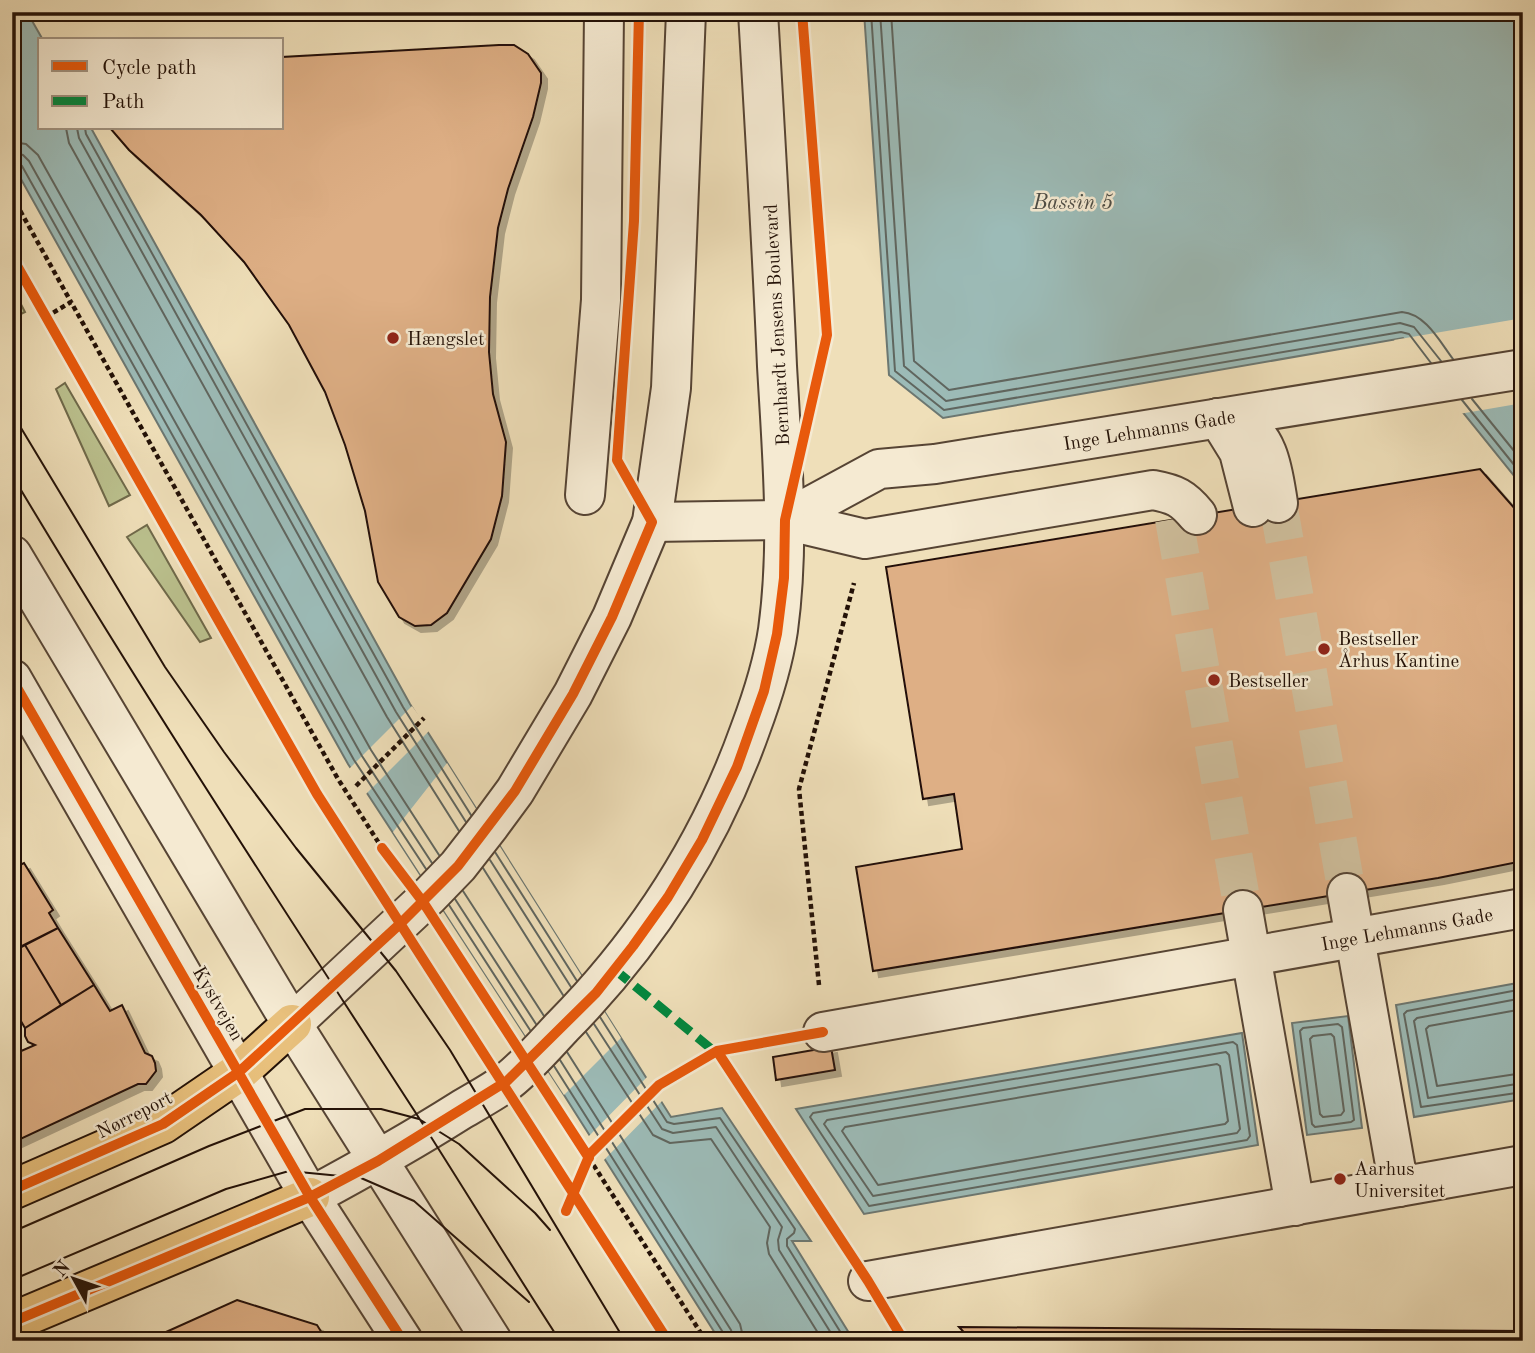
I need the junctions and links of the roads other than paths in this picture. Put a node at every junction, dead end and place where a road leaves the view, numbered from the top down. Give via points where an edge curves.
1 (604, 12) edge
2 (686, 12) edge
3 (758, 12) edge
4 (1523, 369) edge
5 (1217, 418) junction
6 (585, 495) dead end
7 (1266, 505) tunnel mouth
8 (1180, 509) dead end
9 (785, 520) junction
10 (652, 522) junction
11 (12, 555) edge
12 (12, 679) edge
13 (1347, 893) tunnel mouth
14 (1523, 908) edge
15 (1243, 910) tunnel mouth
16 (1355, 938) junction
17 (1251, 956) junction
18 (292, 1024) junction
19 (823, 1032) road end
20 (239, 1072) junction
21 (378, 1161) junction
22 (1523, 1165) edge
23 (1399, 1187) junction
24 (12, 1189) edge
25 (310, 1197) junction
26 (1296, 1206) junction
27 (868, 1281) dead end
28 (12, 1322) edge
29 (403, 1341) edge
30 (492, 1341) edge

1 - 6 street via 601,300
2 - 10 street via 671,388
3 - 9 street, Bernhardt Jensens Boulevard
4 - 5 street, Inge Lehmanns Gade
5 - 7 street via 1239,422 1266,447
5 - 9 street, Inge Lehmanns Gade via 879,469
8 - 9 street, Inge Lehmanns Gade via 1153,490 865,539
9 - 10 street, Inge Lehmanns Gade
9 - 21 street, Bernhardt Jensens Boulevard via 784,578 764,691 737,767 702,841 668,897 596,993 508,1081
10 - 18 street via 573,694 515,791 458,866
11 - 18 street
12 - 20 street, Kystvejen
13 - 16 street
14 - 16 street, Inge Lehmanns Gade
15 - 17 street
16 - 17 street, Inge Lehmanns Gade
16 - 23 street
17 - 19 street, Inge Lehmanns Gade
17 - 26 street
18 - 20 main road, Nørreport
18 - 21 street
20 - 24 main road, Nørreport via 163,1124
20 - 25 street, Kystvejen
21 - 25 street, Bernhardt Jensens Boulevard
21 - 30 street
22 - 23 street
23 - 26 street
25 - 28 main road
25 - 29 street, Kystvejen
26 - 27 street

